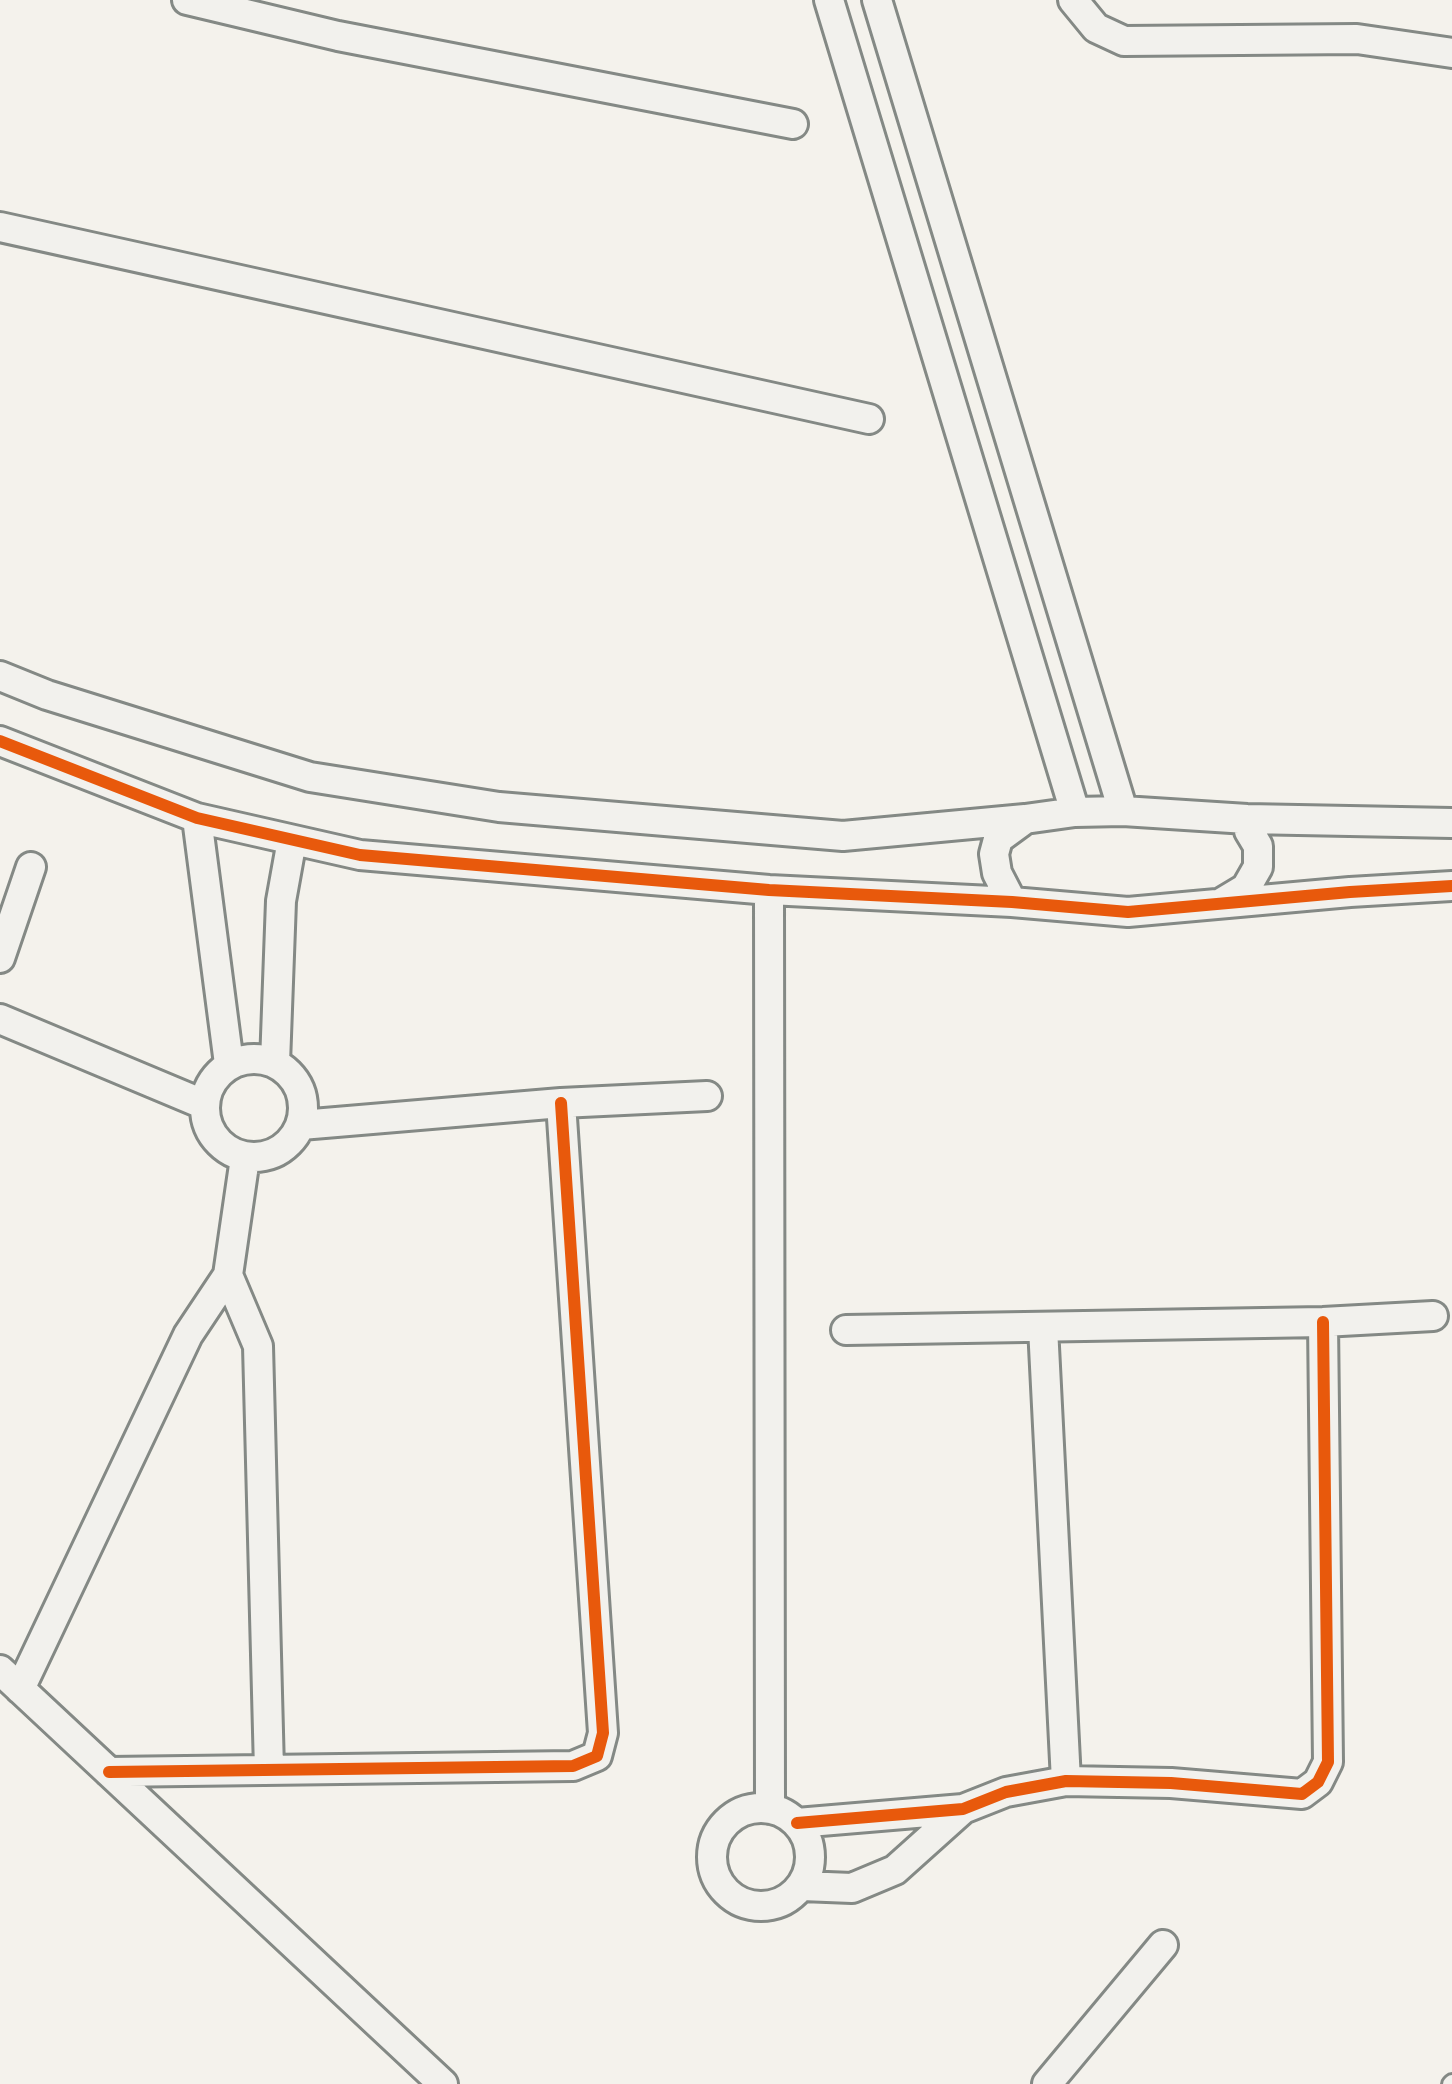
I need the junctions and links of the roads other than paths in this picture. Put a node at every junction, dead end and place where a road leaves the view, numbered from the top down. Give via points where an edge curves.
1 (187, 0) edge
2 (829, 0) edge
3 (877, 0) edge
4 (1073, 0) edge
5 (1452, 53) edge
6 (793, 124) dead end
7 (0, 227) edge
8 (869, 419) dead end
9 (0, 676) edge
10 (0, 741) edge
11 (1123, 811) junction
12 (1075, 812) junction
13 (197, 818) junction
14 (1025, 819) junction
15 (1247, 819) junction
16 (1452, 823) edge
17 (292, 840) junction
18 (31, 867) dead end
19 (1452, 886) edge
20 (769, 890) junction
21 (1012, 902) junction
22 (1221, 904) junction
23 (0, 958) edge
24 (0, 1019) edge
25 (275, 1063) junction
26 (229, 1064) junction
27 (707, 1096) dead end
28 (561, 1103) junction
29 (203, 1104) junction
30 (301, 1125) junction
31 (245, 1158) junction
32 (228, 1275) junction
33 (1433, 1316) dead end
34 (1323, 1322) junction
35 (1043, 1327) junction
36 (846, 1330) dead end
37 (10, 1679) edge
38 (269, 1770) junction
39 (109, 1772) junction
40 (1066, 1781) junction
41 (770, 1809) junction
42 (963, 1809) junction
43 (797, 1823) junction
44 (802, 1886) junction
45 (1163, 1945) dead end
46 (443, 2084) edge
47 (1047, 2084) edge

1 - 6 street via 338,36
2 - 12 street
3 - 11 street
4 - 5 street via 1096,28 1124,41 1357,39
7 - 8 street
9 - 14 street via 310,777 499,807 843,836
10 - 13 street
11 - 12 street
11 - 15 street
12 - 14 street
13 - 17 street
13 - 26 street
14 - 21 street via 998,839 994,854
15 - 16 street
15 - 22 street via 1258,846 1258,867 1246,888
17 - 20 street via 360,855
17 - 25 street via 281,901
18 - 23 street
19 - 22 street
20 - 21 street
20 - 41 street
21 - 22 street via 1128,912
24 - 29 street
25 - 26 street via 252,1058
25 - 30 street via 294,1078 303,1101
26 - 29 street via 211,1081
27 - 28 street
28 - 30 street
28 - 38 street via 603,1733 597,1756 573,1766
29 - 31 street via 207,1128 223,1148
30 - 31 street via 289,1145 269,1157
31 - 32 street
32 - 37 street via 188,1335
32 - 38 street via 258,1346
33 - 34 street
34 - 35 street
34 - 40 street via 1328,1762 1318,1782 1302,1794
35 - 36 street
35 - 40 street
37 - 39 street
38 - 39 street
39 - 46 street
40 - 42 street via 1006,1792
41 - 43 street
41 - 44 street via 736,1814 723,1826 713,1850 716,1876 725,1892 756,1906 773,1905
42 - 43 street
42 - 44 street via 895,1870 852,1888
43 - 44 street via 811,1853
45 - 47 street

